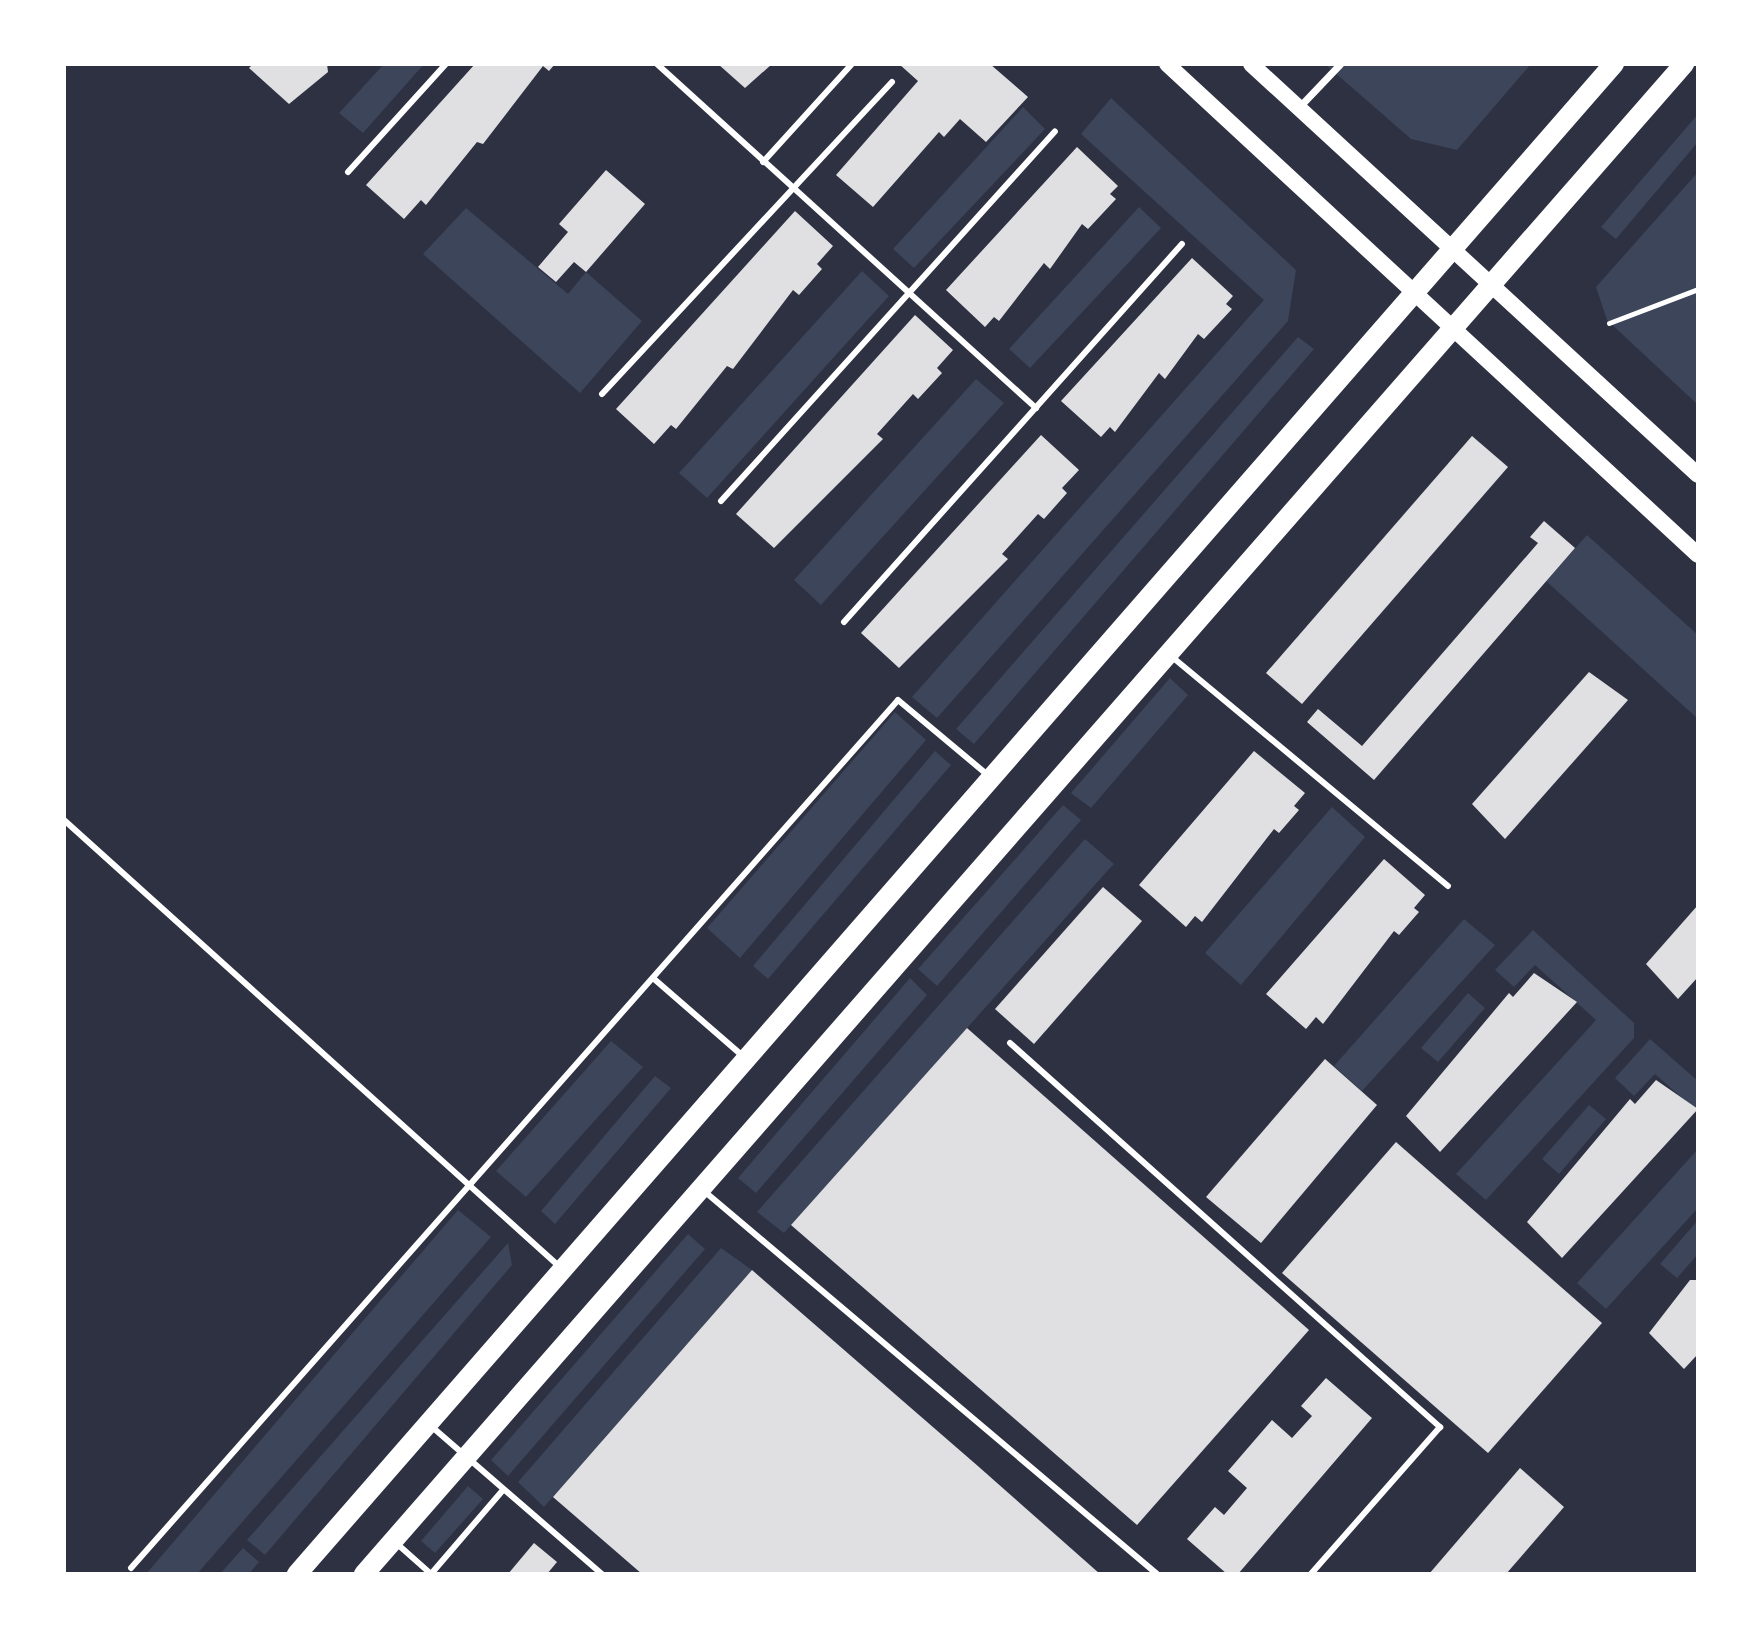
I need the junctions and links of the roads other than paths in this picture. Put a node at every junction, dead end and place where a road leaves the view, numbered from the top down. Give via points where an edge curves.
1 (446, 64) edge
2 (657, 64) edge
3 (852, 64) edge
4 (1167, 64) edge
5 (1251, 64) edge
6 (1340, 64) edge
7 (1614, 64) edge
8 (1684, 64) edge
9 (892, 82) dead end
10 (1299, 108) junction
11 (1055, 132) dead end
12 (763, 162) junction
13 (348, 172) dead end
14 (793, 189) junction
15 (1182, 244) dead end
16 (1452, 249) junction
17 (1491, 285) junction
18 (909, 293) junction
19 (1415, 293) junction
20 (1454, 329) junction
21 (602, 394) dead end
22 (1036, 408) junction
23 (1698, 475) edge
24 (721, 501) dead end
25 (1698, 555) edge
26 (844, 622) dead end
27 (1168, 654) junction
28 (991, 778) junction
29 (64, 820) edge
30 (1448, 886) dead end
31 (653, 978) junction
32 (1010, 1043) dead end
33 (746, 1059) junction
34 (469, 1187) junction
35 (701, 1188) junction
36 (563, 1269) junction
37 (429, 1423) junction
38 (465, 1458) junction
39 (503, 1490) junction
40 (393, 1541) junction
41 (131, 1568) dead end
42 (297, 1574) edge
43 (364, 1574) edge
44 (431, 1574) edge
45 (602, 1574) edge
46 (1157, 1574) edge
47 (1311, 1574) edge

1 - 13 lane
2 - 12 lane
3 - 12 lane
4 - 19 main road
5 - 10 main road
6 - 10 street
7 - 16 main road
8 - 17 main road
9 - 14 lane
10 - 16 main road
11 - 18 lane
12 - 14 lane
14 - 18 lane
14 - 21 lane
15 - 22 lane
16 - 17 main road
16 - 19 main road
17 - 20 main road
17 - 23 main road
18 - 22 lane
18 - 24 lane
19 - 20 main road
19 - 28 main road
20 - 25 main road
20 - 27 main road
22 - 26 lane
27 - 30 lane
27 - 35 main road
28 - 31 lane via 898,700
28 - 33 main road
29 - 34 lane
31 - 33 lane
31 - 34 lane
32 - 47 lane via 1440,1427
33 - 36 main road
34 - 36 lane
34 - 41 lane
35 - 38 main road
35 - 46 lane
36 - 37 main road
37 - 38 lane
37 - 42 main road
38 - 39 lane
38 - 40 main road
39 - 44 lane
39 - 45 lane
40 - 43 main road
40 - 44 lane

